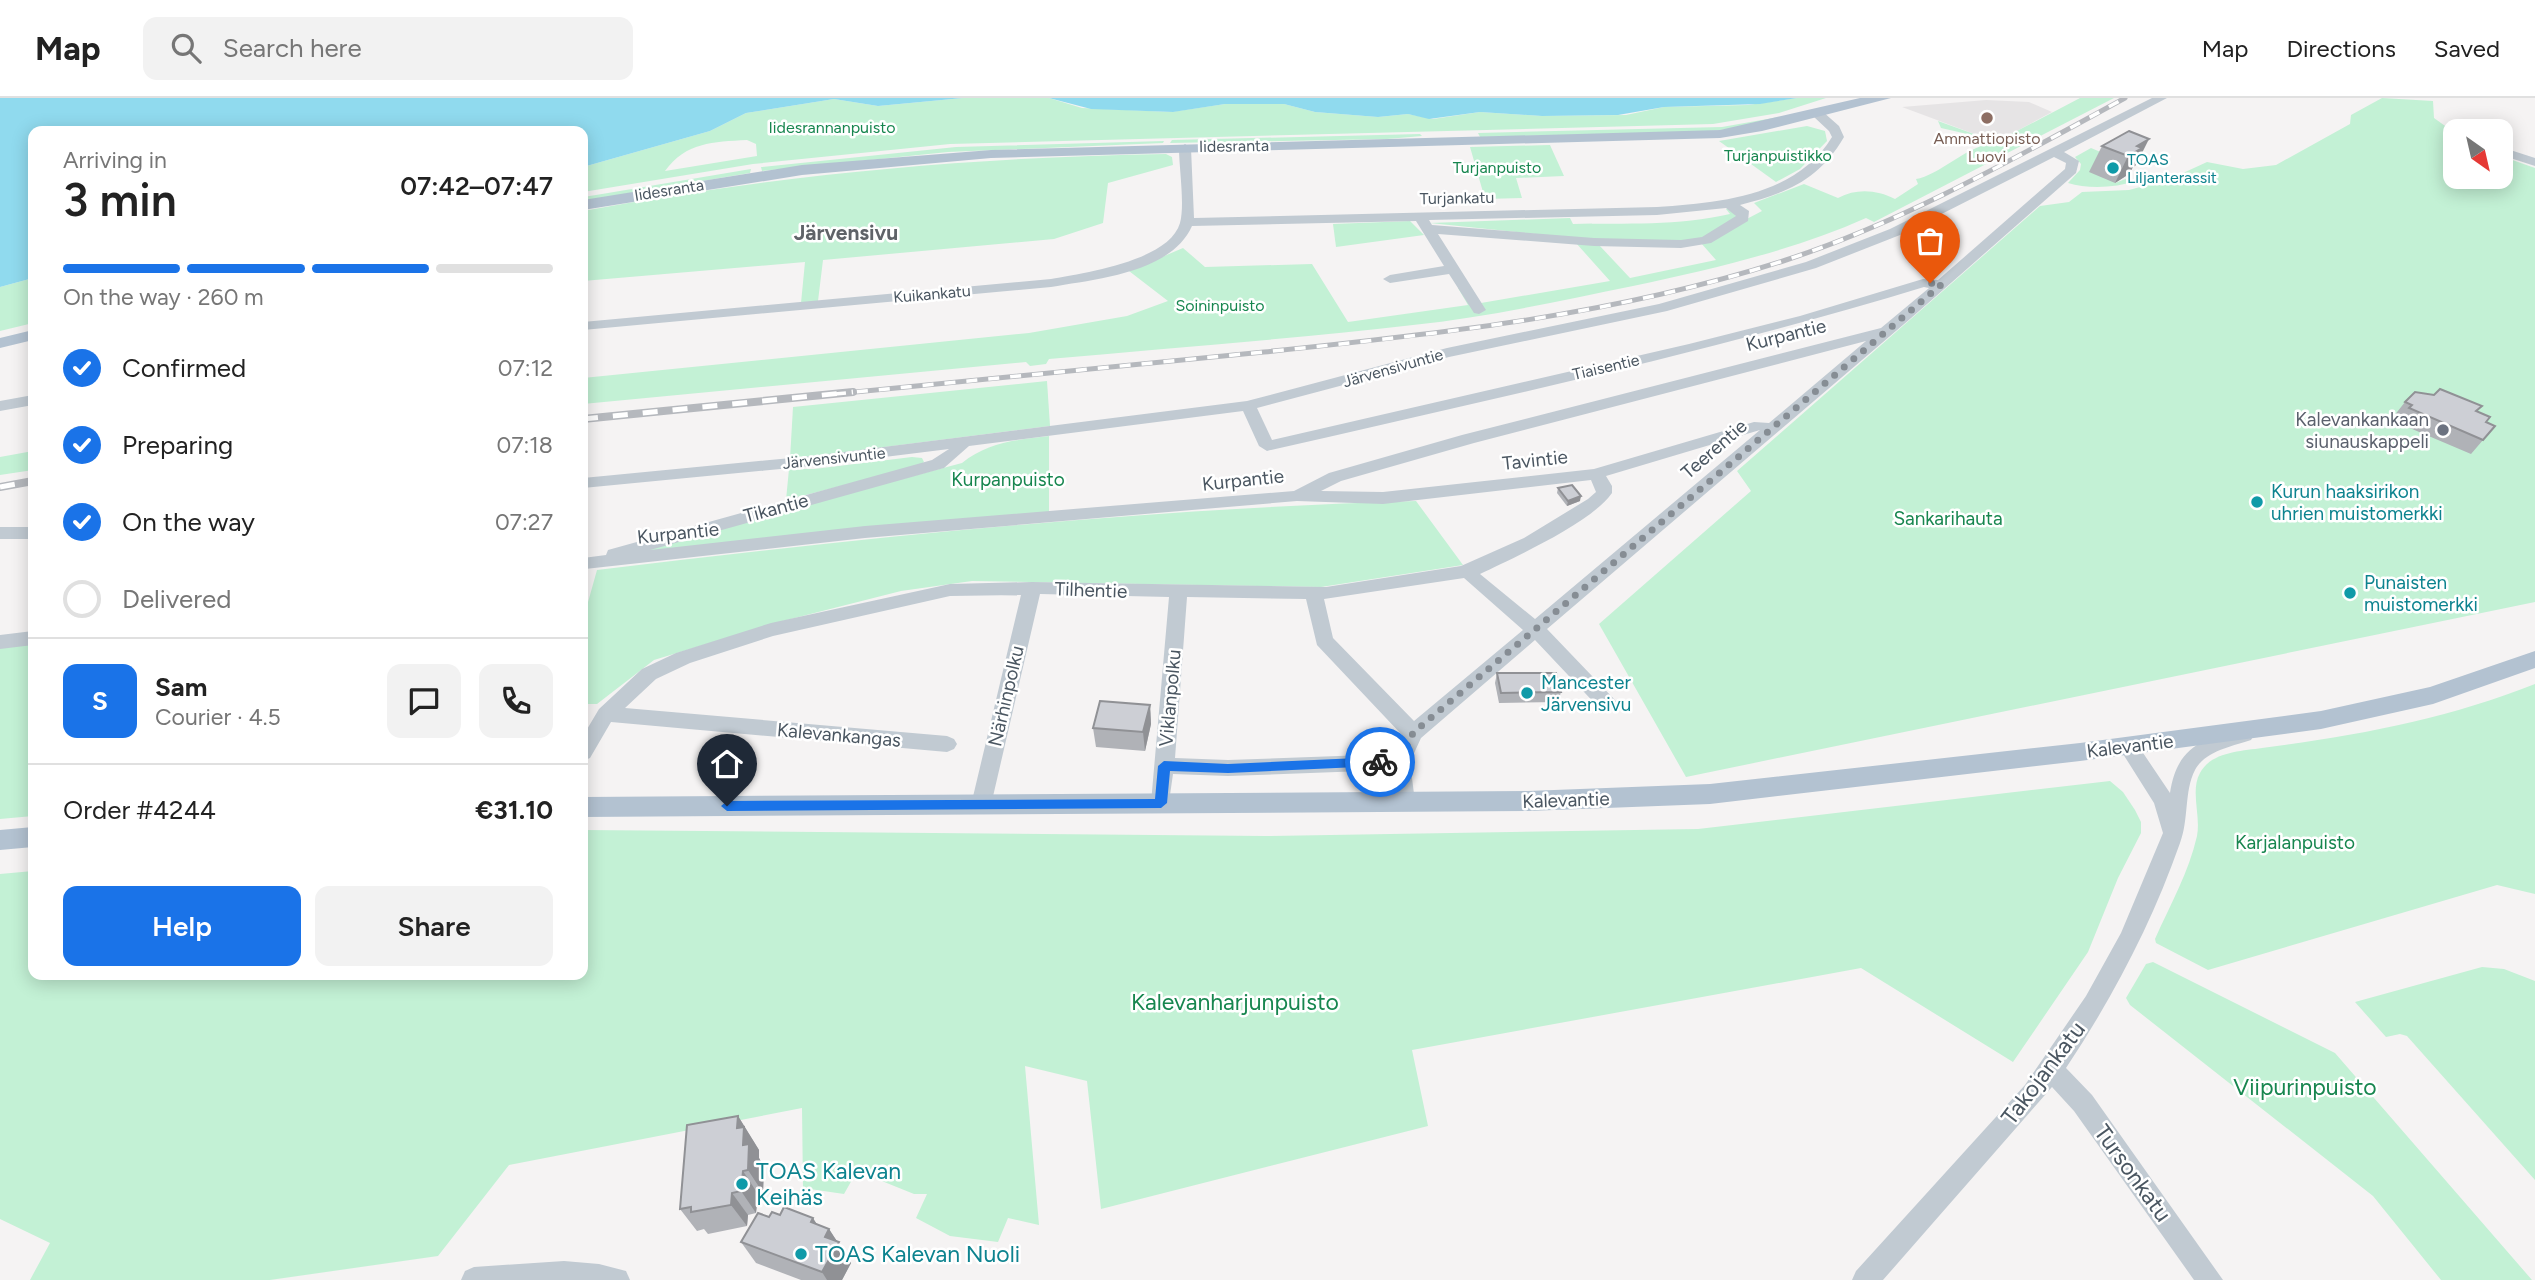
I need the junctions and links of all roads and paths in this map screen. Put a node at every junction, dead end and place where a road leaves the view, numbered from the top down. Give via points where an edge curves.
1 (1884, 98) edge
2 (2160, 99) edge
3 (1818, 114) junction
4 (1185, 148) junction
5 (2052, 151) junction
6 (2513, 155) edge
7 (2535, 162) edge
8 (1727, 203) junction
9 (588, 204) edge
10 (1187, 222) junction
11 (1423, 223) junction
12 (1451, 269) junction
13 (1390, 279) dead end
14 (1942, 284) junction
15 (1479, 310) dead end
16 (588, 326) edge
17 (1885, 332) junction
18 (28, 336) edge
19 (0, 343) edge
20 (28, 401) edge
21 (0, 406) edge
22 (1248, 406) junction
23 (1771, 428) junction
24 (963, 443) junction
25 (1595, 474) junction
26 (588, 482) edge
27 (1297, 496) junction
28 (0, 533) edge
29 (28, 533) edge
30 (588, 563) edge
31 (588, 564) edge
32 (1467, 571) junction
33 (1032, 588) junction
34 (1178, 593) junction
35 (1314, 593) junction
36 (1536, 630) junction
37 (28, 639) edge
38 (0, 642) edge
39 (2535, 659) edge
40 (1608, 705) dead end
41 (606, 714) junction
42 (2262, 729) junction
43 (1413, 733) junction
44 (947, 744) dead end
45 (588, 745) edge
46 (2128, 746) junction
47 (1400, 762) junction
48 (1164, 766) junction
49 (1405, 802) junction
50 (1161, 803) junction
51 (981, 805) junction
52 (588, 807) edge
53 (2173, 835) junction
54 (28, 837) edge
55 (0, 840) edge
56 (2052, 1070) junction
57 (474, 1280) edge
58 (617, 1280) edge
59 (1865, 1280) edge
60 (2210, 1280) edge

1 - 3 main road, Iidesranta
2 - 5 street, Järvensivuntie
3 - 4 main road, Iidesranta via 1761,129 1700,136
3 - 8 street, Turjankatu via 1838,137 1816,166 1781,187
4 - 9 main road, Iidesranta via 879,162 757,176
4 - 10 street
5 - 14 street, Teerentie via 2073,161 2071,170
5 - 22 street, Järvensivuntie via 1938,213 1811,265 1684,302 1447,353
6 - 7 street
8 - 11 street, Turjankatu
8 - 11 street, Turjankatu via 1742,211 1743,218 1706,240 1681,244 1581,241
10 - 11 street, Turjankatu
10 - 16 street, Kuikankatu via 1179,239 1155,255 1053,283
11 - 12 street
12 - 13 street
12 - 15 street
14 - 17 street, Teerentie
14 - 22 street, Tiaisentie via 1923,283 1690,348 1267,446
17 - 23 street, Teerentie
17 - 27 street, Kurpantie via 1468,439 1335,477
18 - 19 main road
20 - 21 street
22 - 24 street, Järvensivuntie
23 - 25 street, Tavintie via 1760,425
23 - 36 street, Teerentie
24 - 26 street, Järvensivuntie
24 - 30 street, Tikantie via 937,464 647,542
25 - 27 street, Tavintie via 1383,498
25 - 32 street, Tilhentie via 1604,493 1594,503 1482,568
27 - 31 street, Kurpantie via 865,532
28 - 29 street
32 - 35 street, Tilhentie
32 - 36 street
33 - 34 street, Tilhentie
33 - 41 street, Tilhentie via 928,594 759,634 662,667 638,682
33 - 51 street, Närhinpolku
34 - 35 street, Tilhentie
34 - 48 street, Viklanpolku
35 - 43 street via 1324,640
36 - 40 street
36 - 43 street, Teerentie
37 - 38 street
39 - 42 main road, Kalevantie via 2420,699
41 - 44 street, Kalevankangas
41 - 45 street, Tilhentie
42 - 46 main road, Kalevantie
42 - 53 street, Takojankatu via 2208,747 2190,760 2183,775
43 - 47 street, Teerentie
46 - 49 main road, Kalevantie via 1710,794
46 - 53 street via 2164,801
47 - 48 street
47 - 49 street
48 - 50 street, Viklanpolku
49 - 50 main road, Kalevantie
50 - 51 main road, Kalevantie
51 - 52 main road, Kalevantie
53 - 56 street, Takojankatu via 2132,936
54 - 55 main road
56 - 59 street, Takojankatu
56 - 60 street, Tursonkatu via 2083,1103
57 - 58 street via 532,1274 586,1274

